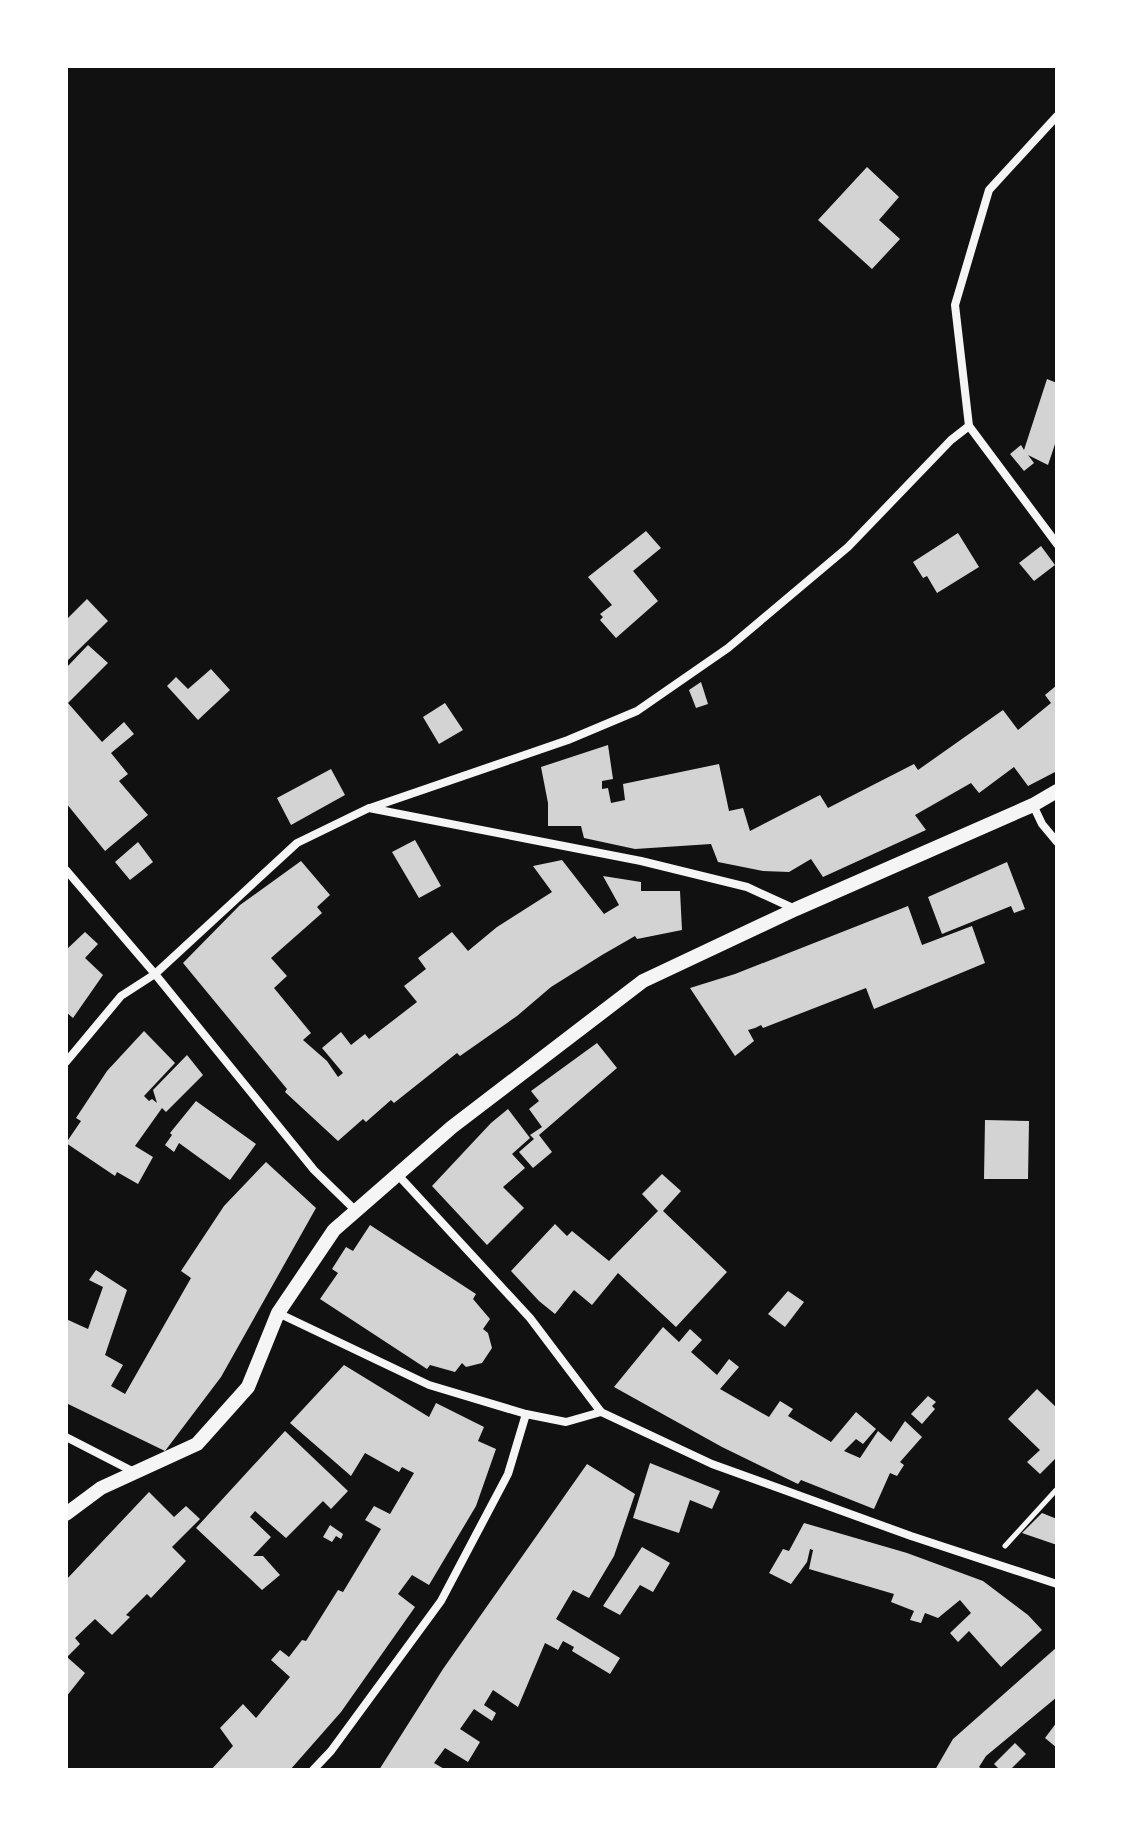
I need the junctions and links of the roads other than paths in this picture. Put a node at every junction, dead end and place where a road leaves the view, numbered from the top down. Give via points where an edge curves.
1 (1057, 116) edge
2 (969, 426) junction
3 (1057, 544) edge
4 (1057, 791) edge
5 (1033, 805) junction
6 (369, 808) junction
7 (1057, 842) edge
8 (66, 870) edge
9 (796, 909) junction
10 (155, 974) junction
11 (66, 1062) edge
12 (398, 1175) junction
13 (355, 1210) junction
14 (278, 1313) junction
15 (601, 1412) junction
16 (526, 1414) junction
17 (66, 1437) edge
18 (136, 1473) junction
19 (66, 1514) edge
20 (1057, 1584) edge
21 (313, 1770) edge

1 - 2 street via 989,190 955,305
2 - 3 street
2 - 6 street via 848,547 728,648 637,711
4 - 5 street
5 - 7 street
5 - 9 street
6 - 9 street via 641,861 747,887
6 - 10 street via 297,843
8 - 10 street
9 - 12 street via 643,981 452,1127
10 - 11 street via 121,996
10 - 13 street via 314,1170
12 - 13 street
12 - 15 street via 530,1318
13 - 14 street via 334,1230
14 - 16 street via 429,1385
14 - 18 street via 248,1387 197,1444
15 - 16 street via 566,1422
15 - 20 street via 712,1464
16 - 21 street via 508,1474 441,1601
17 - 18 street
18 - 19 street via 101,1488

